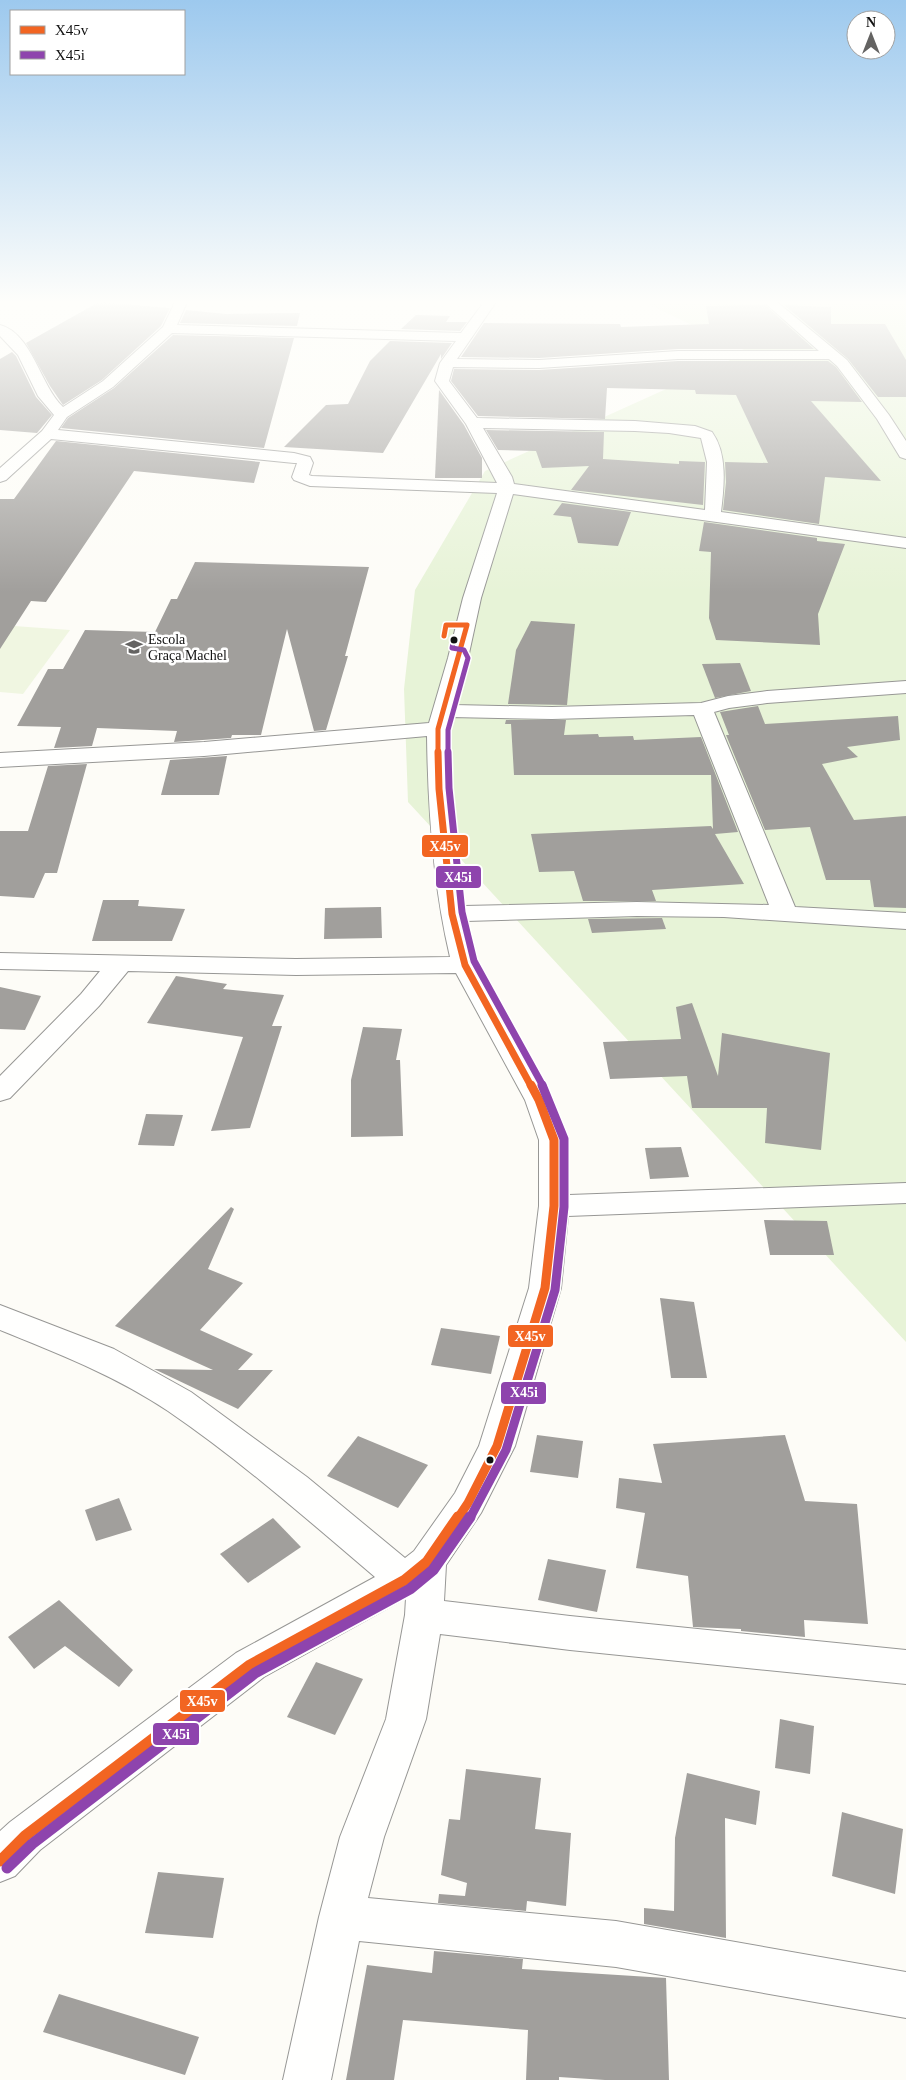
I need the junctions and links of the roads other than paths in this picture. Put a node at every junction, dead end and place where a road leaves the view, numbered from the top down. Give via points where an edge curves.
1 (48, 399) edge
2 (85, 399) edge
3 (456, 399) edge
4 (872, 399) edge
5 (62, 414) junction
6 (473, 423) junction
7 (47, 434) junction
8 (899, 434) edge
9 (906, 454) edge
10 (0, 477) edge
11 (506, 488) junction
12 (712, 517) junction
13 (906, 543) edge
14 (906, 687) edge
15 (702, 709) junction
16 (440, 720) junction
17 (0, 760) edge
18 (452, 914) junction
19 (785, 914) junction
20 (906, 921) edge
21 (0, 961) edge
22 (120, 964) junction
23 (464, 965) junction
24 (0, 1092) edge
25 (902, 1185) edge
26 (554, 1206) junction
27 (0, 1317) edge
28 (419, 1585) junction
29 (906, 1667) edge
30 (0, 1861) edge
31 (341, 1917) junction
32 (906, 1995) edge
33 (307, 2080) edge

1 - 5 street
2 - 5 street
3 - 6 street
4 - 8 street
5 - 7 street
6 - 11 street via 504,477
6 - 12 street via 644,426 705,432 710,437 715,469 716,498
7 - 10 street
7 - 11 street via 294,458 304,460 306,463 300,477 310,481
8 - 9 street
11 - 12 street
11 - 16 street
12 - 13 street
14 - 15 street via 767,697
15 - 16 street
15 - 19 street
16 - 17 street via 204,749
16 - 18 street via 439,789
18 - 19 street via 637,909
18 - 23 street
19 - 20 street
21 - 22 street
22 - 23 street
22 - 24 street via 90,1000
23 - 26 street via 539,1100 554,1140
25 - 26 street
26 - 28 street via 545,1288 497,1446 468,1503
27 - 28 street via 102,1358 179,1401
28 - 29 street via 570,1633
28 - 30 street via 250,1665 25,1836
28 - 31 street via 406,1719 362,1837
31 - 32 street via 616,1944
31 - 33 street

